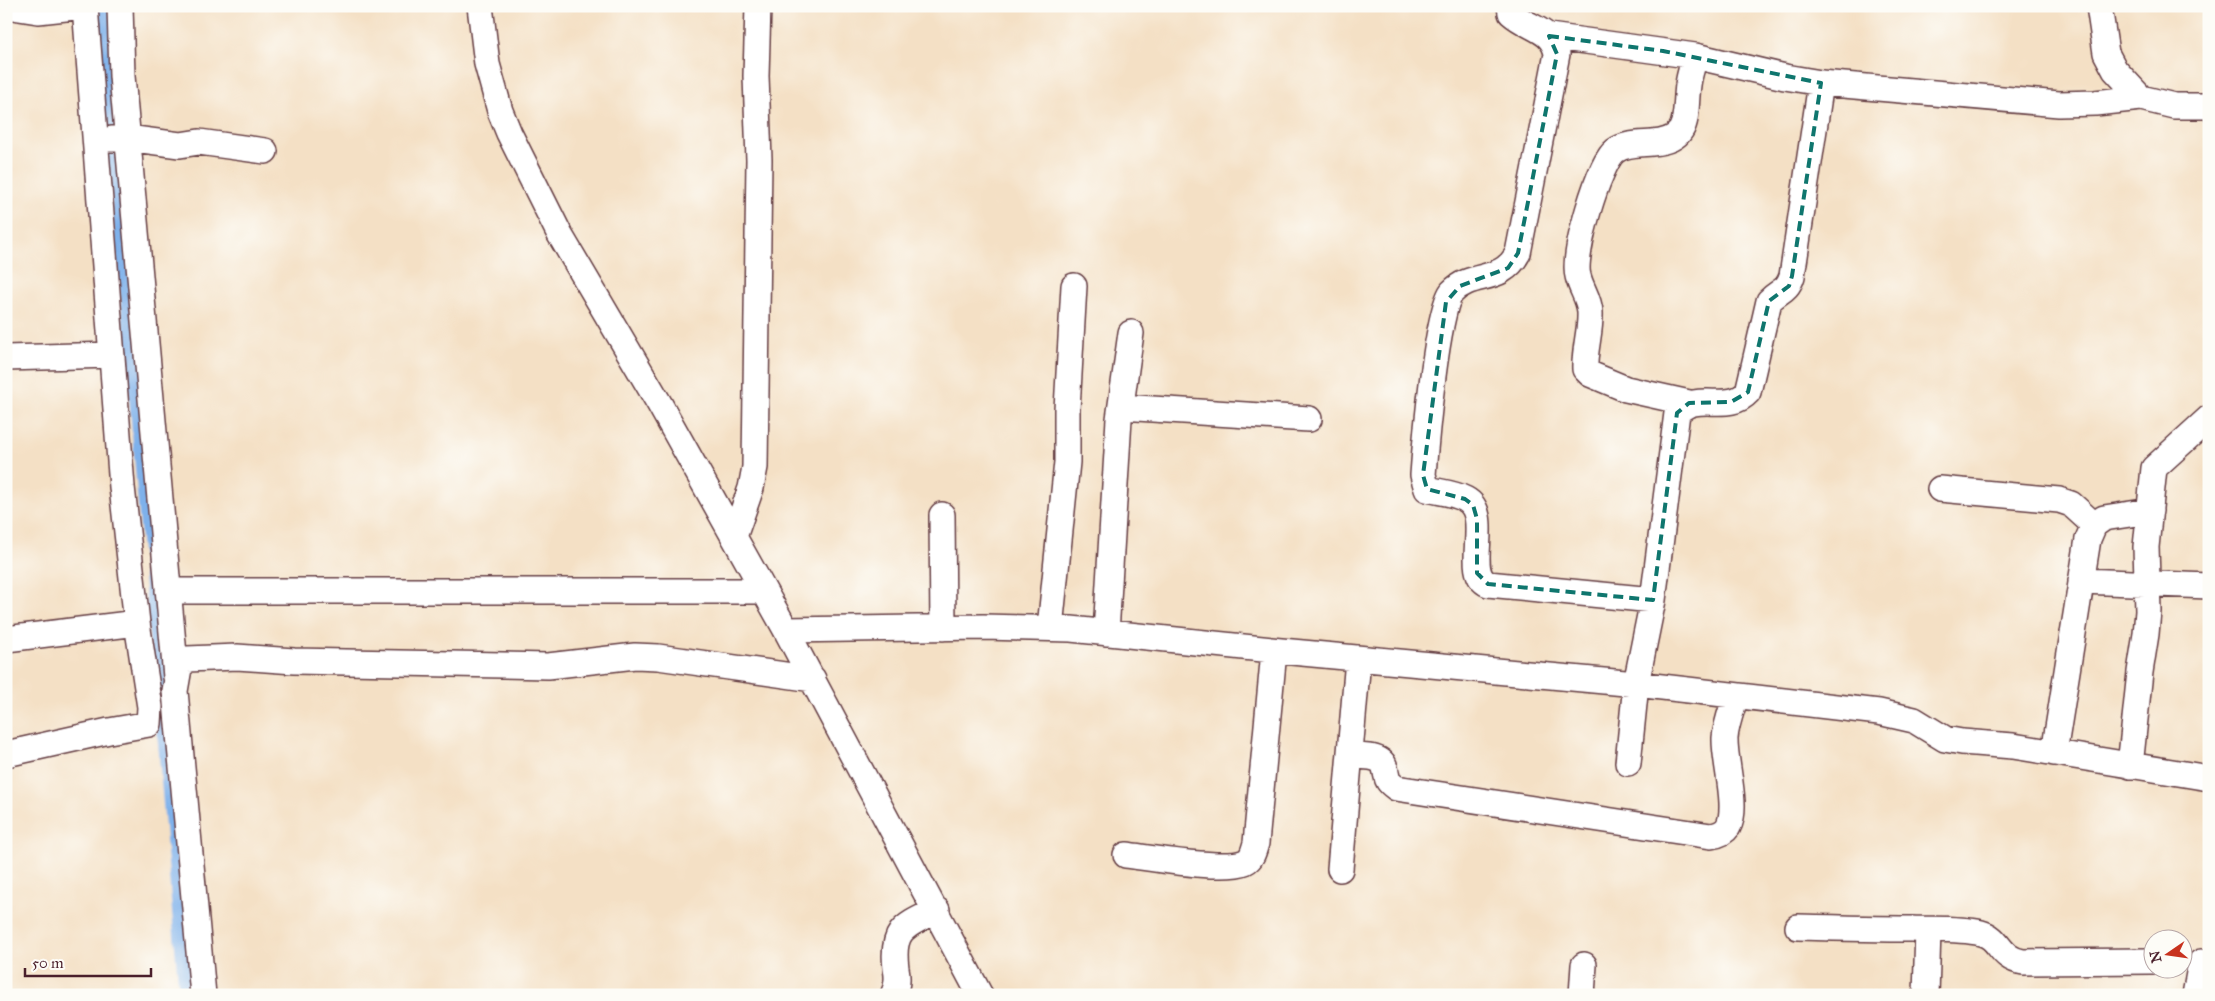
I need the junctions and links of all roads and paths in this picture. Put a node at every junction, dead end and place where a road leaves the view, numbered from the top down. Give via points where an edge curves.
1 (6, 6) edge
2 (84, 6) edge
3 (120, 6) edge
4 (480, 6) edge
5 (758, 6) edge
6 (1510, 6) edge
7 (2099, 6) edge
8 (1549, 36) junction
9 (1695, 56) junction
10 (1821, 83) junction
11 (2141, 98) junction
12 (2209, 106) edge
13 (127, 138) junction
14 (95, 141) junction
15 (265, 151) dead end
16 (1074, 286) dead end
17 (1132, 333) dead end
18 (112, 355) junction
19 (6, 358) edge
20 (1688, 403) junction
21 (1121, 407) junction
22 (2209, 418) edge
23 (1309, 419) dead end
24 (1940, 489) dead end
25 (2150, 511) junction
26 (942, 515) dead end
27 (2094, 525) junction
28 (734, 537) junction
29 (2081, 581) junction
30 (2146, 582) junction
31 (2209, 586) edge
32 (168, 591) junction
33 (764, 591) junction
34 (1653, 600) junction
35 (137, 623) junction
36 (943, 628) junction
37 (1050, 628) junction
38 (786, 630) junction
39 (1106, 632) junction
40 (6, 639) edge
41 (1274, 651) junction
42 (1358, 659) junction
43 (176, 677) junction
44 (813, 679) junction
45 (1636, 684) junction
46 (1736, 696) junction
47 (178, 721) junction
48 (149, 724) junction
49 (2054, 753) junction
50 (6, 754) edge
51 (1350, 756) junction
52 (1628, 763) dead end
53 (2130, 766) junction
54 (2209, 778) edge
55 (1126, 855) dead end
56 (1340, 869) dead end
57 (937, 910) junction
58 (1798, 928) dead end
59 (1928, 930) junction
60 (2142, 960) edge
61 (2198, 962) edge
62 (1584, 965) dead end
63 (203, 995) edge
64 (893, 995) edge
65 (980, 995) edge
66 (1582, 995) edge
67 (1926, 995) edge
68 (2195, 995) edge

1 - 2 street via 38,11
2 - 14 street
3 - 13 street
4 - 28 street via 487,64 509,133 560,236
5 - 28 street via 755,467
6 - 8 street via 1511,13 1519,21
7 - 11 street via 2106,53 2115,70
8 - 9 street
8 - 34 street via 1556,43 1557,54 1518,253 1508,268 1460,286 1446,302 1439,335 1423,475 1427,489 1465,499 1473,505 1477,519 1477,573 1482,582
9 - 10 street
9 - 20 street via 1688,84 1685,121 1680,133 1672,140 1628,146 1610,156 1582,230 1577,261 1578,276 1590,313 1585,369 1626,389
10 - 11 street via 2059,104
10 - 20 street via 1792,276 1789,286 1769,301 1748,392 1732,402
11 - 12 street via 2174,106
13 - 14 street
13 - 15 street via 180,145 199,142
13 - 32 street
14 - 18 street
16 - 37 street via 1067,462
17 - 21 street
18 - 19 street
18 - 35 street
20 - 34 street via 1677,413 1674,426
21 - 23 street
21 - 39 street
22 - 25 street via 2154,468
24 - 27 street via 2059,500 2071,504
25 - 27 street via 2104,518
25 - 30 street
26 - 36 street
27 - 29 street via 2088,539
28 - 33 street
29 - 30 street
29 - 49 street
30 - 31 street
30 - 53 street via 2146,634
32 - 33 street
32 - 43 street
33 - 38 street
34 - 45 street
35 - 40 street
35 - 48 street via 150,707
36 - 37 street
36 - 38 street
37 - 39 street
38 - 44 street
39 - 41 street
41 - 42 street
41 - 55 street via 1253,855 1246,862 1225,866
42 - 45 street
42 - 51 street
43 - 44 street via 178,668 187,659 198,657 548,666 636,656
43 - 47 street
44 - 57 street
45 - 46 street
45 - 52 street
46 - 49 street via 1900,716 1945,739
46 - 51 street via 1725,737 1732,802 1730,819 1728,827 1711,836 1396,788 1388,783 1381,761
47 - 48 street
47 - 63 street
48 - 50 street
49 - 53 street
51 - 56 street
53 - 54 street
57 - 64 street via 912,923 896,940 898,987
57 - 65 street
58 - 59 street
59 - 60 street via 1990,936 2005,955 2023,962
59 - 67 street
61 - 68 street
62 - 66 street

